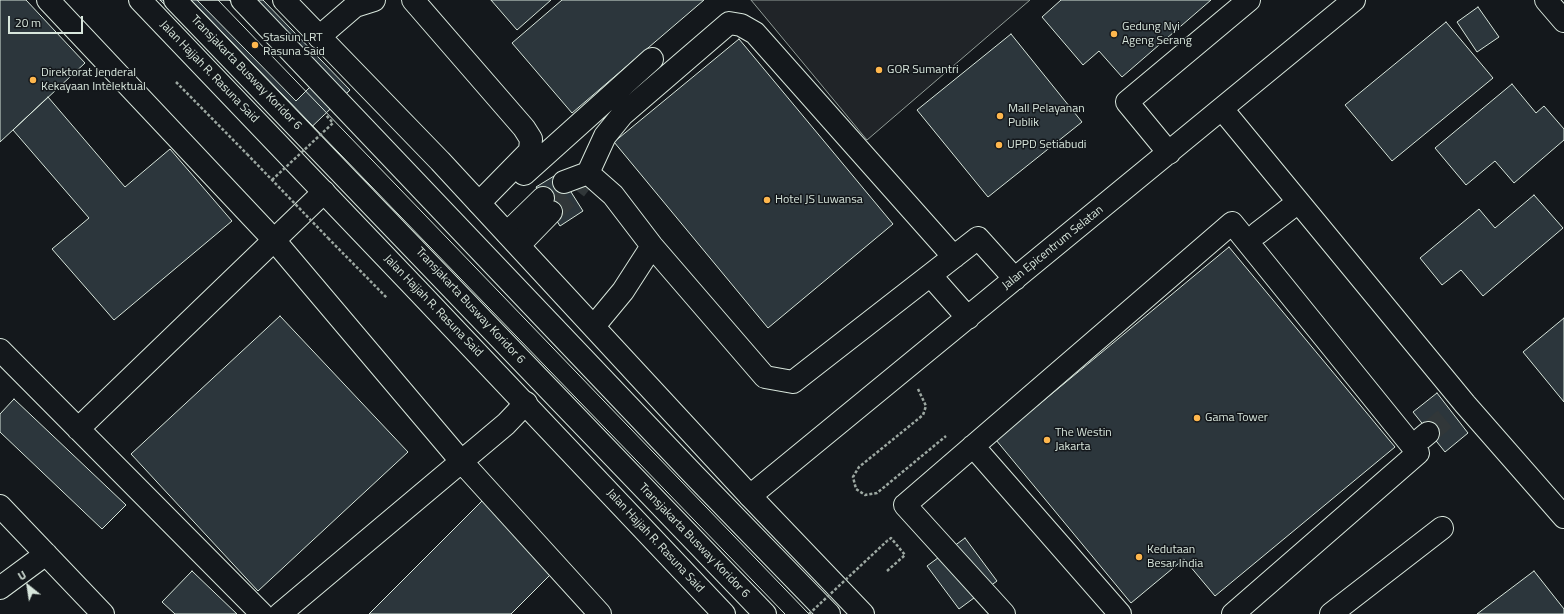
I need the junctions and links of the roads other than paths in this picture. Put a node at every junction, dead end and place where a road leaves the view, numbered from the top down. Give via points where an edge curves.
1 (48, 0) edge
2 (140, 0) edge
3 (175, 0) edge
4 (242, 0) edge
5 (284, 0) edge
6 (374, 0) edge
7 (412, 0) edge
8 (1249, 0) edge
9 (1354, 0) edge
10 (1546, 0) edge
11 (1330, 7) edge
12 (1564, 21) edge
13 (319, 37) junction
14 (652, 59) dead end
15 (1222, 109) junction
16 (1169, 153) junction
17 (588, 173) junction
18 (564, 182) dead end
19 (324, 192) junction
20 (1297, 203) junction
21 (547, 205) tunnel mouth
22 (483, 207) junction
23 (1258, 233) dead end
24 (513, 239) junction
25 (274, 240) junction
26 (652, 246) junction
27 (954, 257) junction
28 (931, 276) junction
29 (1015, 279) junction
30 (968, 318) junction
31 (594, 326) junction
32 (0, 350) edge
33 (526, 403) junction
34 (78, 429) junction
35 (974, 446) junction
36 (461, 461) junction
37 (750, 496) junction
38 (0, 506) edge
39 (1564, 517) edge
40 (1442, 528) dead end
41 (46, 554) junction
42 (0, 588) edge
43 (103, 614) edge
44 (262, 614) edge
45 (280, 614) edge
46 (600, 614) edge
47 (724, 614) edge
48 (765, 614) edge
49 (829, 614) edge
50 (863, 614) edge
51 (1004, 614) edge
52 (1120, 614) edge
53 (1233, 614) edge
54 (1331, 614) edge

1 - 25 main road
2 - 19 main road, Jalan Hajjah R. Rasuna Said
3 - 48 main road, Transjakarta Busway Koridor 6
4 - 49 main road
5 - 13 main road
6 - 13 main road via 355,6
7 - 22 main road via 531,139 530,151
8 - 16 main road via 1127,102
9 - 11 main road, Jalan Epicentrum Selatan
10 - 12 main road
11 - 15 main road, Jalan Epicentrum Selatan
13 - 22 main road
14 - 22 main road
15 - 16 main road, Jalan Epicentrum Selatan
15 - 20 main road
16 - 29 main road, Jalan Epicentrum Selatan
17 - 18 main road
17 - 26 main road via 612,195
17 - 27 main road via 605,136 622,115 729,23 741,25 755,33
19 - 25 main road
19 - 33 main road, Jalan Hajjah R. Rasuna Said
20 - 23 main road
20 - 39 main road via 1459,408
21 - 24 main road
22 - 24 main road
24 - 31 main road
25 - 34 main road
25 - 36 main road
26 - 28 main road via 765,377 793,382
26 - 31 main road via 622,291
27 - 28 main road
27 - 29 main road via 978,238
28 - 30 main road
29 - 30 main road, Jalan Epicentrum Selatan
30 - 37 main road, Jalan Epicentrum Selatan
31 - 37 main road
32 - 34 main road
33 - 36 main road via 506,424
33 - 47 main road, Jalan Hajjah R. Rasuna Said
34 - 44 main road
35 - 51 main road via 905,505
35 - 52 main road
35 - 53 main road via 1232,223 1418,453
36 - 45 main road
36 - 46 main road
37 - 50 main road
38 - 41 main road
40 - 54 main road
41 - 42 main road
41 - 43 main road

